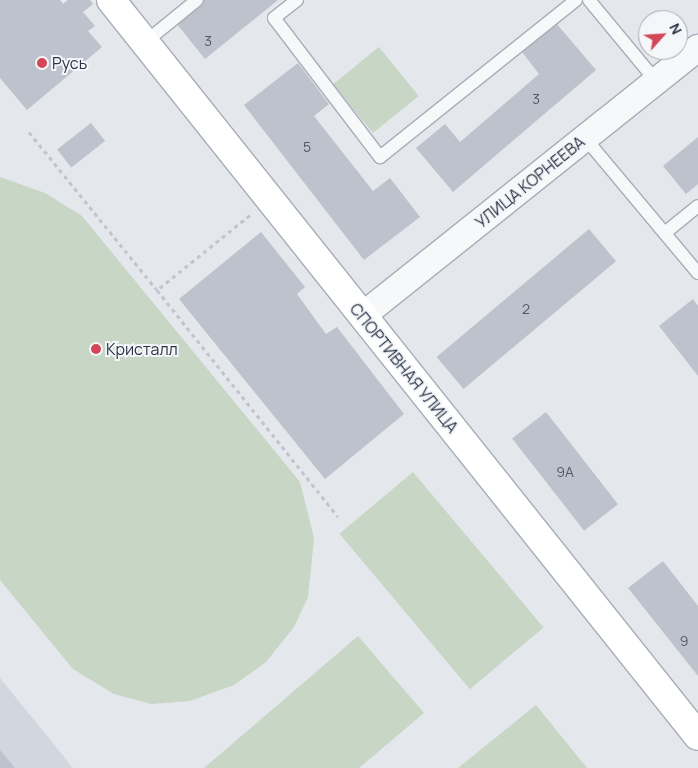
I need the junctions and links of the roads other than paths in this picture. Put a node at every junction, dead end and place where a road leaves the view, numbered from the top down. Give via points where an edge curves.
1 (111, 0) edge
2 (197, 0) edge
3 (297, 0) edge
4 (576, 0) edge
5 (590, 0) edge
6 (144, 43) junction
7 (698, 48) edge
8 (656, 82) junction
9 (585, 138) junction
10 (698, 206) edge
11 (666, 232) junction
12 (698, 273) edge
13 (362, 316) junction
14 (698, 736) edge

1 - 6 street, СПОРТИВНАЯ УЛИЦА
2 - 6 lane
3 - 4 lane via 274,18 380,157
5 - 8 lane
6 - 13 street, СПОРТИВНАЯ УЛИЦА
7 - 8 street, УЛИЦА КОРНЕЕВА
8 - 9 street, УЛИЦА КОРНЕЕВА
9 - 11 lane
9 - 13 street, УЛИЦА КОРНЕЕВА
10 - 11 lane
11 - 12 lane
13 - 14 street, СПОРТИВНАЯ УЛИЦА

